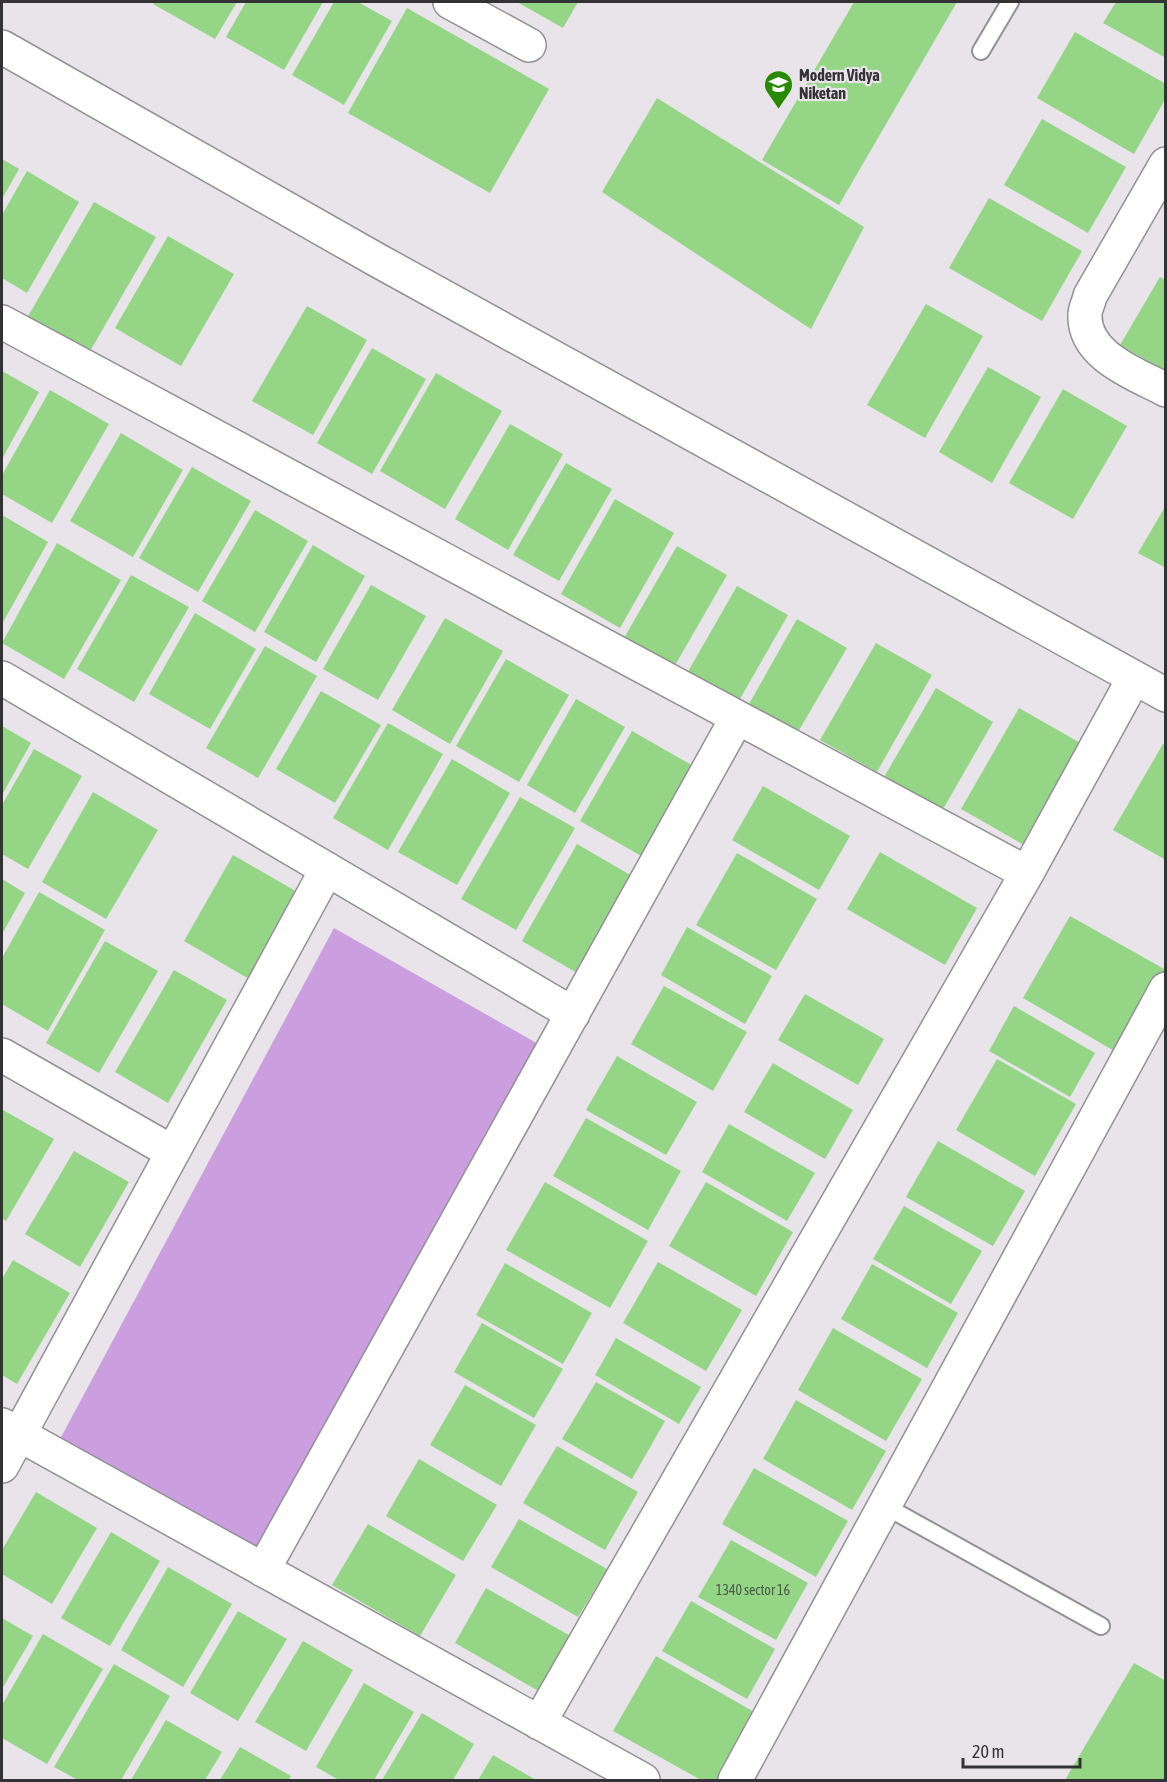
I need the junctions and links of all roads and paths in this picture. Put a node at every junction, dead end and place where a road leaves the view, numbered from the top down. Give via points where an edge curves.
1 (450, 2) edge
2 (1010, 2) edge
3 (530, 45) dead end
4 (2, 47) edge
5 (981, 51) dead end
6 (1166, 164) edge
7 (2, 322) edge
8 (1166, 390) edge
9 (2, 678) edge
10 (1134, 678) junction
11 (1166, 695) edge
12 (737, 718) junction
13 (327, 869) junction
14 (1027, 873) junction
15 (1166, 989) edge
16 (573, 1014) junction
17 (2, 1055) edge
18 (172, 1152) junction
19 (10, 1430) edge
20 (2, 1466) edge
21 (885, 1506) junction
22 (263, 1570) junction
23 (1101, 1626) dead end
24 (539, 1723) junction
25 (643, 1780) edge
26 (735, 1780) edge

1 - 3 street
2 - 5 lane
4 - 10 street via 377,260
6 - 8 street via 1090,296 1084,314 1089,335 1107,358
7 - 12 street
9 - 13 street
10 - 11 street
10 - 14 street
12 - 14 street
12 - 16 street
13 - 16 street
13 - 18 street
14 - 24 street
15 - 21 street
16 - 22 street
17 - 18 street
18 - 19 street
19 - 20 street
19 - 22 street
21 - 23 lane
21 - 26 street
22 - 24 street
24 - 25 street

